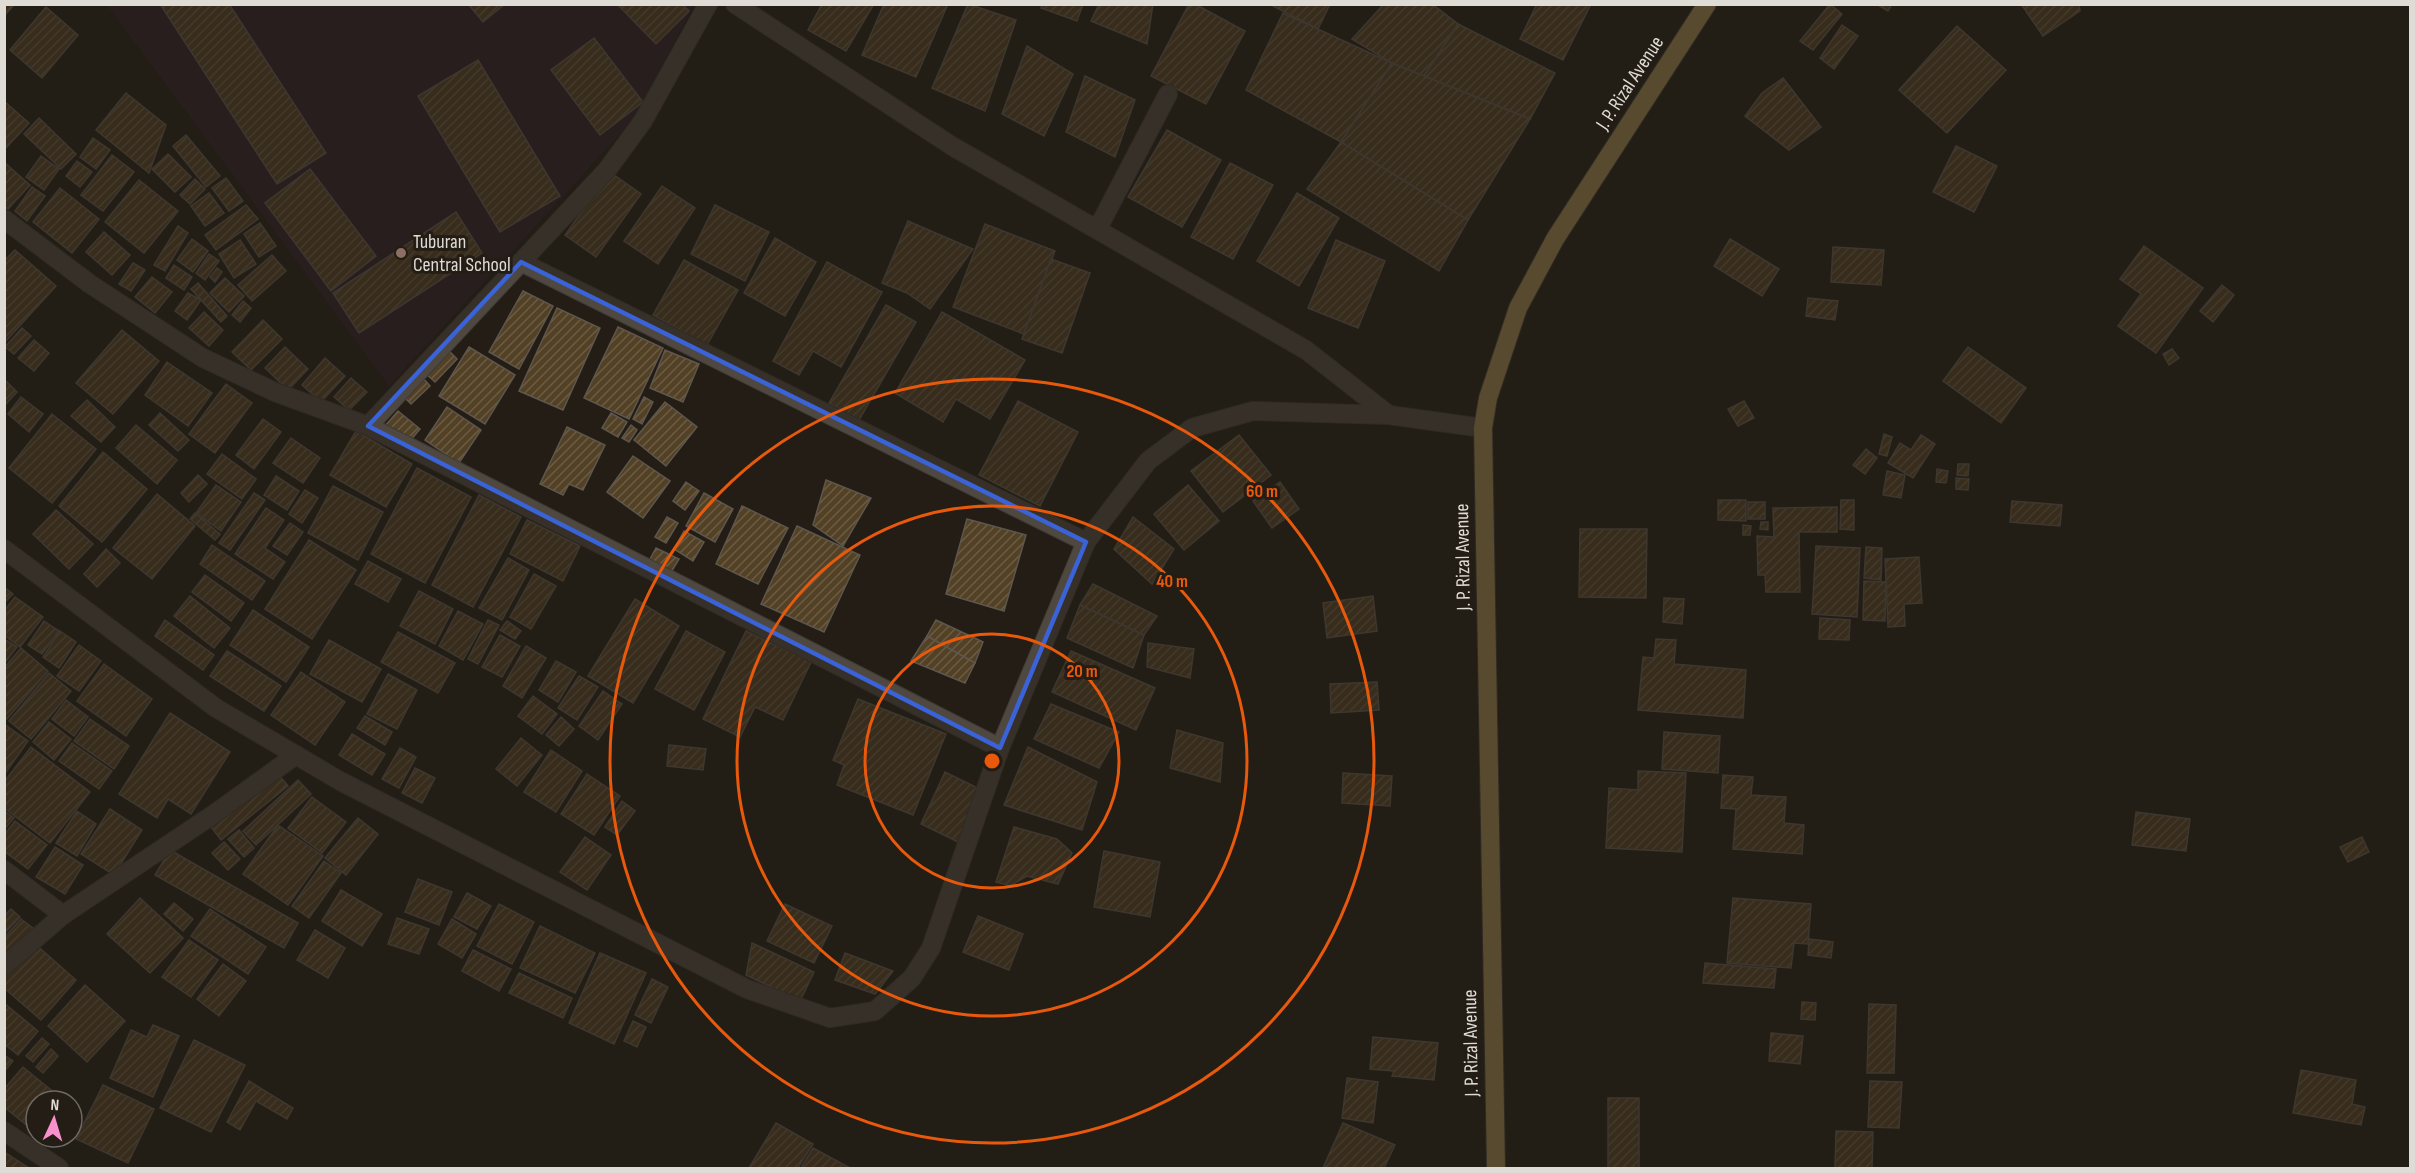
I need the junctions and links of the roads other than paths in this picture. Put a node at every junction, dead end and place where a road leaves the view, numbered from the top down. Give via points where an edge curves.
1 (708, 4) edge
2 (735, 4) edge
3 (1707, 4) edge
4 (1168, 94) dead end
5 (4, 219) edge
6 (1098, 228) junction
7 (520, 262) junction
8 (1389, 415) junction
9 (368, 426) junction
10 (1483, 428) junction
11 (1086, 542) junction
12 (4, 549) edge
13 (1000, 748) junction
14 (296, 755) junction
15 (4, 870) edge
16 (63, 915) junction
17 (4, 966) edge
18 (4, 1131) edge
19 (59, 1168) edge
20 (1496, 1168) edge

1 - 7 street via 643,121 606,170
2 - 6 street via 952,146
3 - 10 main road, J. P. Rizal Avenue via 1555,239 1518,308 1488,398
4 - 6 street
5 - 9 street via 90,284 203,358 275,392
6 - 8 street via 1306,350
7 - 9 street
7 - 11 street
8 - 10 street
8 - 11 street via 1253,411 1192,428 1148,461
9 - 13 street
10 - 20 main road, J. P. Rizal Avenue
11 - 13 street
12 - 14 street via 216,708
13 - 14 street via 931,948 912,978 875,1011 830,1018 747,989
14 - 16 street
15 - 16 street
16 - 17 street
18 - 19 street

